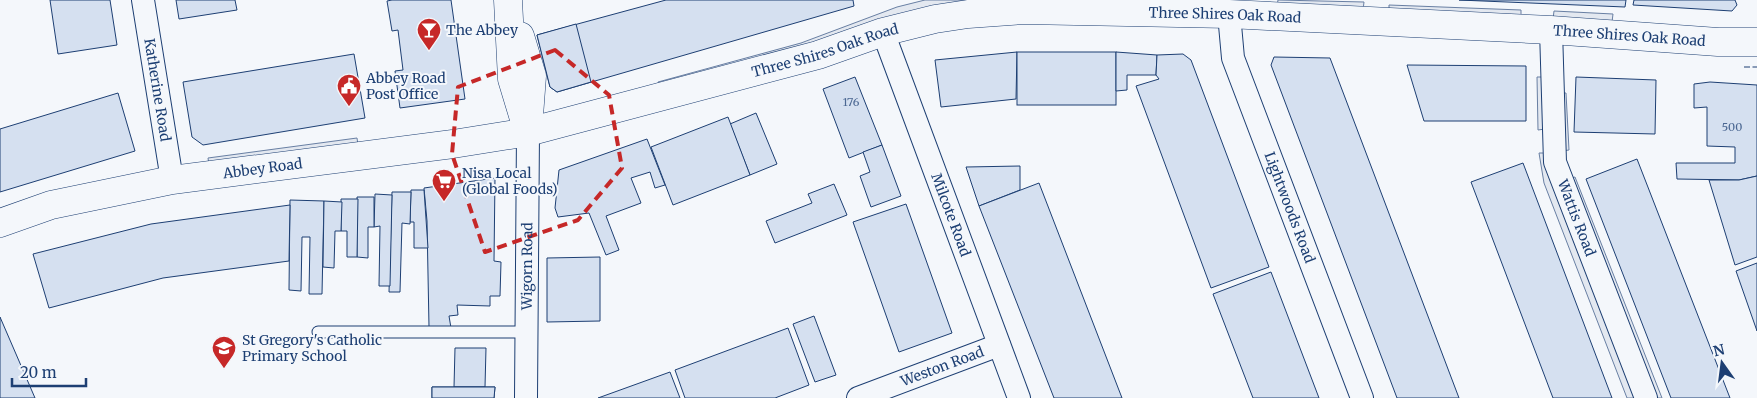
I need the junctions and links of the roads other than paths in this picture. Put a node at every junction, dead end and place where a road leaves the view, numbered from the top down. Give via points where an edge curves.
1 (143, 0) edge
2 (509, 4) edge
3 (1229, 14) junction
4 (1551, 30) junction
5 (883, 32) junction
6 (1757, 42) edge
7 (528, 132) junction
8 (172, 180) junction
9 (0, 223) edge
10 (318, 332) dead end
11 (525, 332) junction
12 (999, 345) junction
13 (526, 398) edge
14 (858, 398) edge
15 (1019, 398) edge
16 (1362, 398) edge
17 (1646, 398) edge

1 - 8 street, Katherine Road
2 - 7 main road via 512,79
3 - 4 main road, Three Shires Oak Road
3 - 5 main road, Three Shires Oak Road via 1024,10 935,19
3 - 16 street, Lightwoods Road via 1233,58
4 - 6 main road, Three Shires Oak Road
4 - 17 street, Wattis Road via 1555,162
5 - 7 main road, Three Shires Oak Road via 818,55
5 - 12 street, Milcote Road
7 - 8 main road, Abbey Road
7 - 11 street, Wigorn Road
8 - 9 main road, Abbey Road via 51,205
10 - 11 lane
11 - 13 street, Wigorn Road
12 - 14 street, Weston Road
12 - 15 street, Milcote Road

